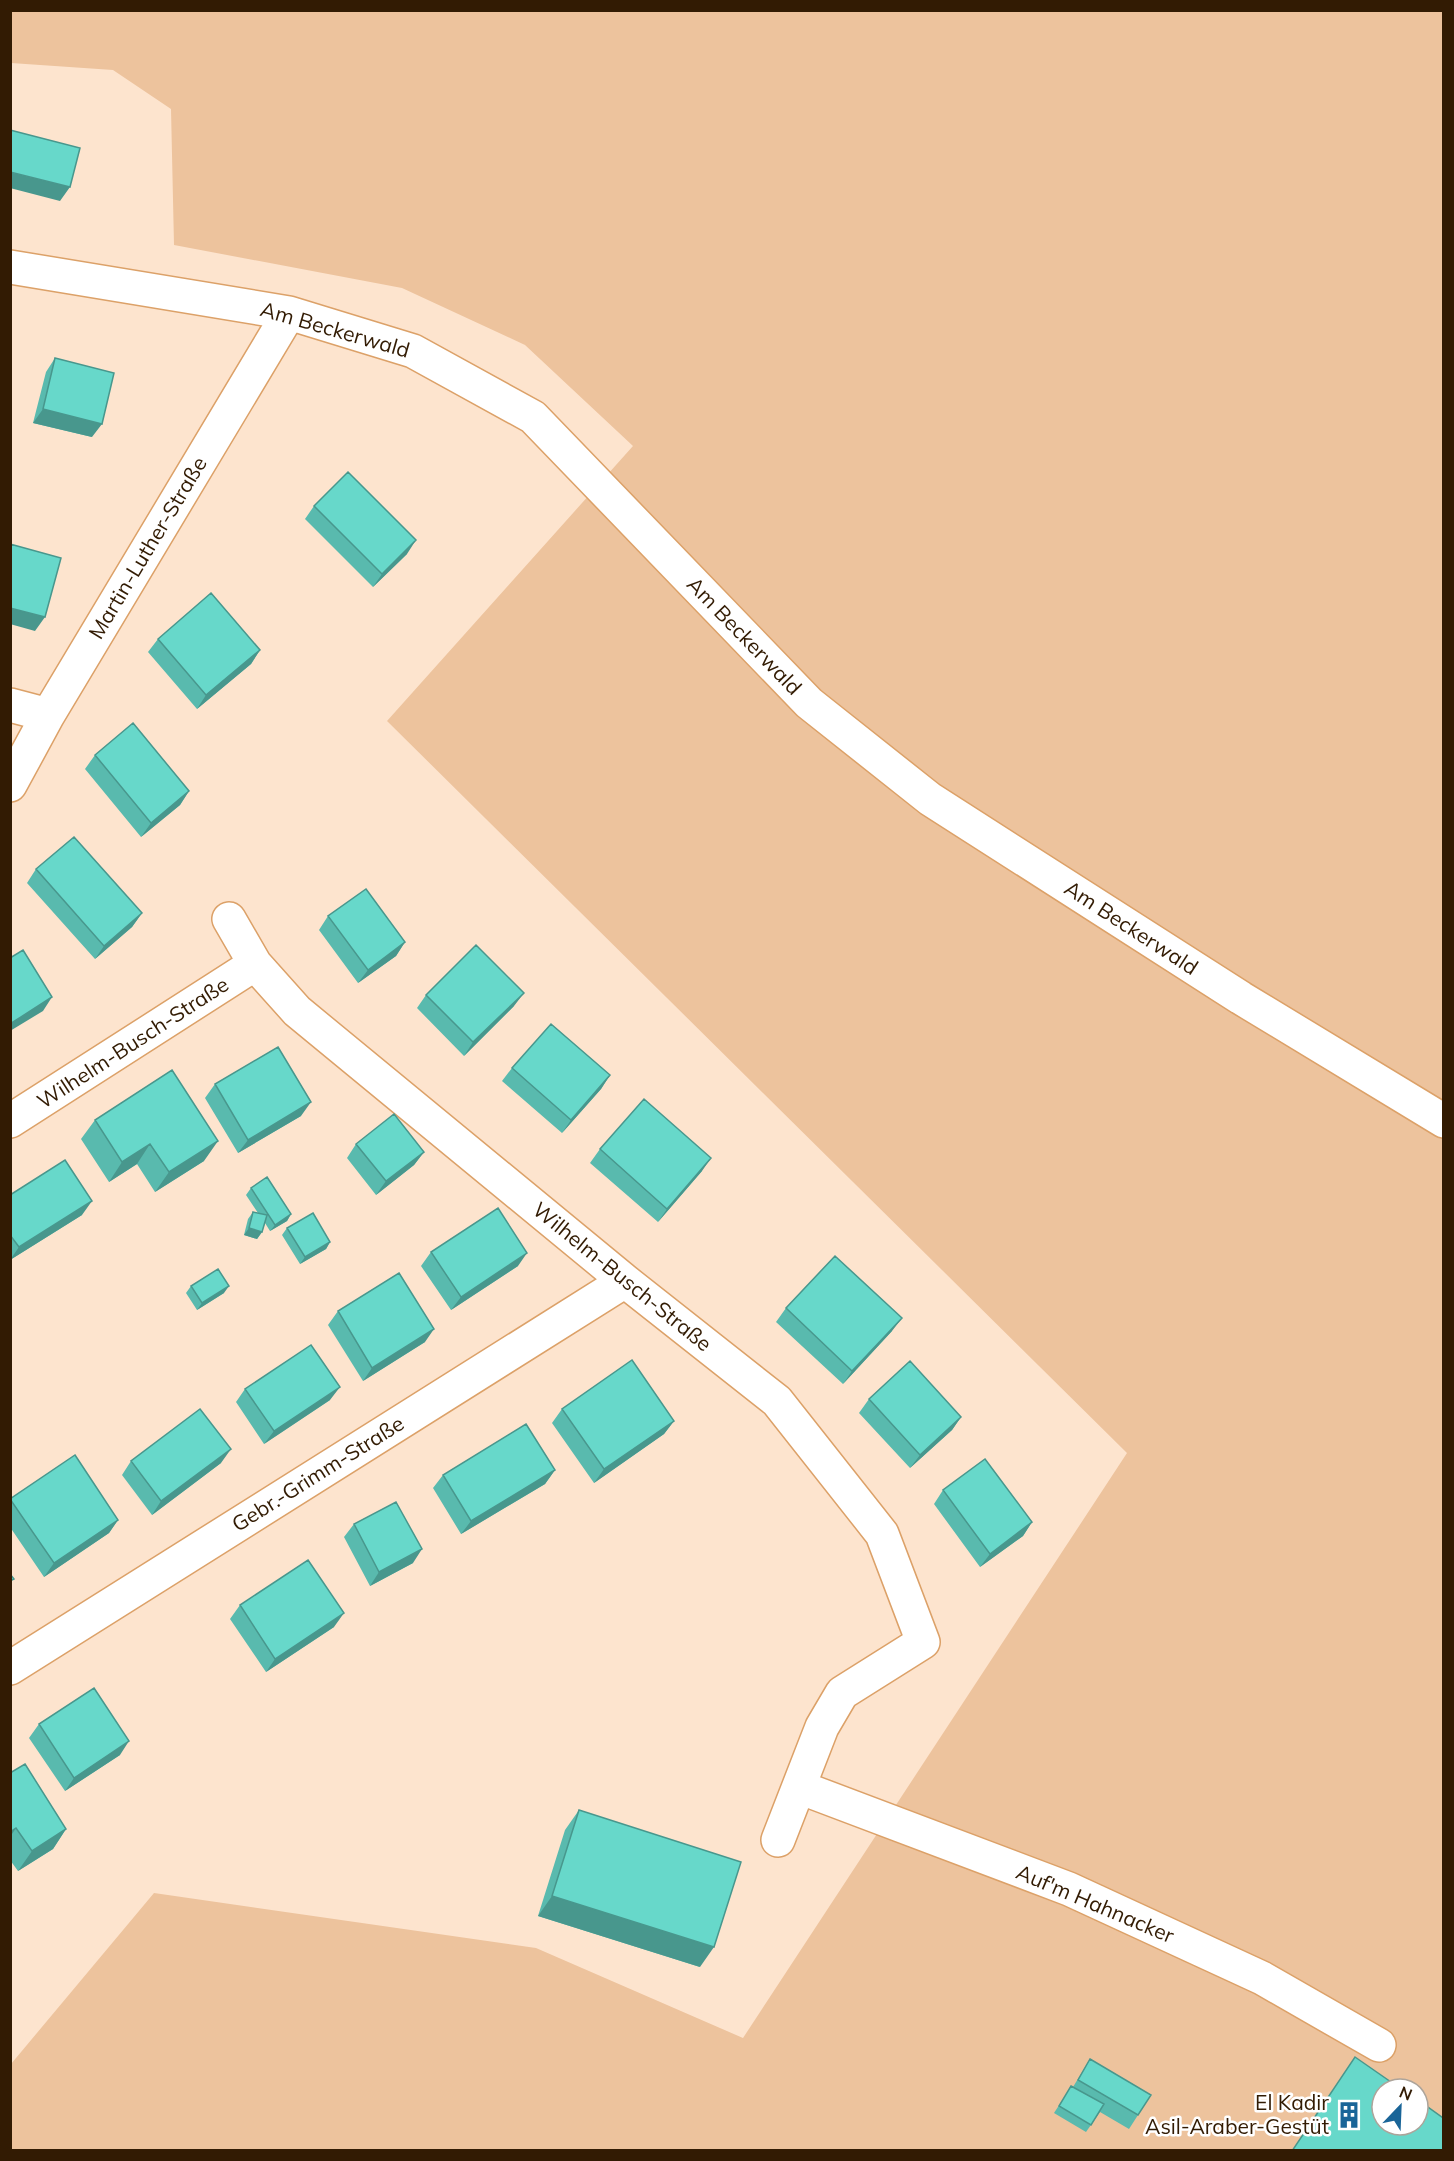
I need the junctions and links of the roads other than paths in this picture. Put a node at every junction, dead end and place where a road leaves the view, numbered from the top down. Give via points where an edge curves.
1 (10, 267) edge
2 (289, 313) junction
3 (10, 705) edge
4 (48, 715) junction
5 (10, 785) edge
6 (230, 919) dead end
7 (255, 964) junction
8 (10, 1121) edge
9 (1443, 1121) edge
10 (625, 1281) junction
11 (10, 1668) edge
12 (799, 1787) junction
13 (778, 1840) dead end
14 (1380, 2045) dead end

1 - 2 street, Am Beckerwald
2 - 4 street, Martin-Luther-Straße
2 - 9 street, Am Beckerwald via 413,351 533,417 809,704 930,799 1240,998
3 - 4 street
4 - 5 street, Martin-Luther-Straße
6 - 7 street, Wilhelm-Busch-Straße
7 - 8 street, Wilhelm-Busch-Straße
7 - 10 street, Wilhelm-Busch-Straße via 297,1011
10 - 11 street, Gebr.-Grimm-Straße
10 - 12 street, Wilhelm-Busch-Straße via 777,1401 882,1534 923,1642 842,1693 822,1727
12 - 13 street
12 - 14 street, Auf'm Hahnacker via 1069,1889 1262,1978

